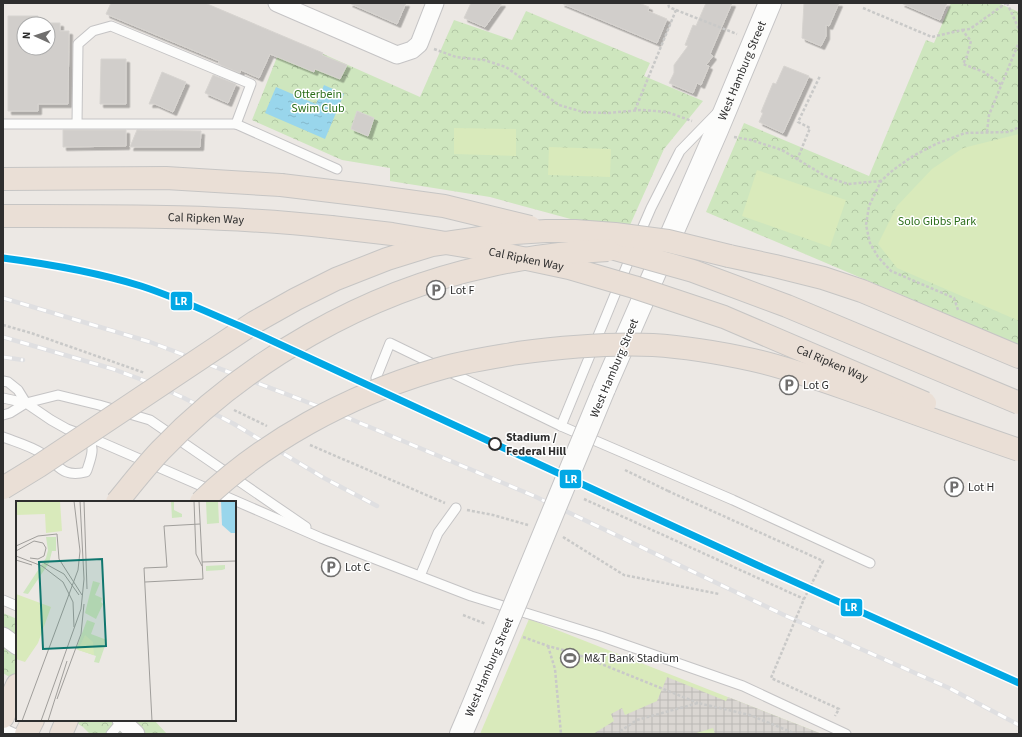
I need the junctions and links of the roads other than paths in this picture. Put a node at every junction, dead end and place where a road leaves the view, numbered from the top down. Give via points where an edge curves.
1 (277, 3) edge
2 (435, 3) edge
3 (770, 3) edge
4 (730, 100) junction
5 (3, 124) edge
6 (77, 124) junction
7 (236, 124) junction
8 (337, 169) dead end
9 (3, 179) edge
10 (3, 216) edge
11 (729, 256) junction
12 (1019, 357) edge
13 (376, 378) dead end
14 (3, 381) edge
15 (3, 398) edge
16 (26, 403) junction
17 (1019, 403) edge
18 (3, 415) edge
19 (561, 426) junction
20 (3, 437) edge
21 (89, 437) junction
22 (1019, 442) edge
23 (1019, 450) edge
24 (3, 488) edge
25 (118, 501) edge
26 (202, 501) edge
27 (456, 508) road end
28 (321, 538) junction
29 (870, 563) dead end
30 (420, 576) junction
31 (3, 600) edge
32 (16, 606) edge
33 (3, 636) edge
34 (16, 645) edge
35 (16, 687) edge
36 (3, 716) edge
37 (32, 721) edge
38 (67, 721) edge
39 (119, 724) edge
40 (3, 728) edge
41 (16, 734) edge
42 (26, 734) edge
43 (61, 734) edge
44 (136, 734) edge
45 (461, 734) edge
46 (846, 734) edge

1 - 2 street via 397,55 412,50 418,44
3 - 4 street, West Hamburg Street
4 - 19 lane via 680,151 654,201
4 - 45 street, West Hamburg Street, bridge via 604,389
5 - 6 lane
6 - 7 lane
6 - 7 lane via 78,44 93,31 111,26 250,84
7 - 8 lane
9 - 17 highway, bridge via 166,178 281,185 444,206 571,237 693,271 787,306
10 - 22 highway, Cal Ripken Way, bridge via 226,218 349,228 470,247 569,268 724,317
11 - 12 highway via 823,278 862,291
11 - 24 highway, bridge via 630,236 546,231 432,245 394,257 336,279 255,322
11 - 25 highway, bridge via 670,250 607,250 545,256 487,266 393,295 314,332 273,356 237,382 160,451
13 - 19 lane via 390,343
14 - 16 lane via 18,390
15 - 16 lane
16 - 18 lane
16 - 21 lane via 67,429
16 - 28 lane via 58,395 150,420
19 - 29 lane via 733,500
20 - 21 lane via 43,454 59,468 76,475 87,470 92,450
21 - 28 lane
23 - 26 highway, bridge via 816,378 754,361 654,345 567,347 484,358 433,370 350,402 306,424 222,482
27 - 30 lane via 438,533
28 - 30 lane
30 - 46 lane via 471,596 600,636 743,686
31 - 32 lane
33 - 34 street
35 - 36 highway
37 - 42 highway
38 - 43 highway
39 - 44 street
40 - 41 lane

